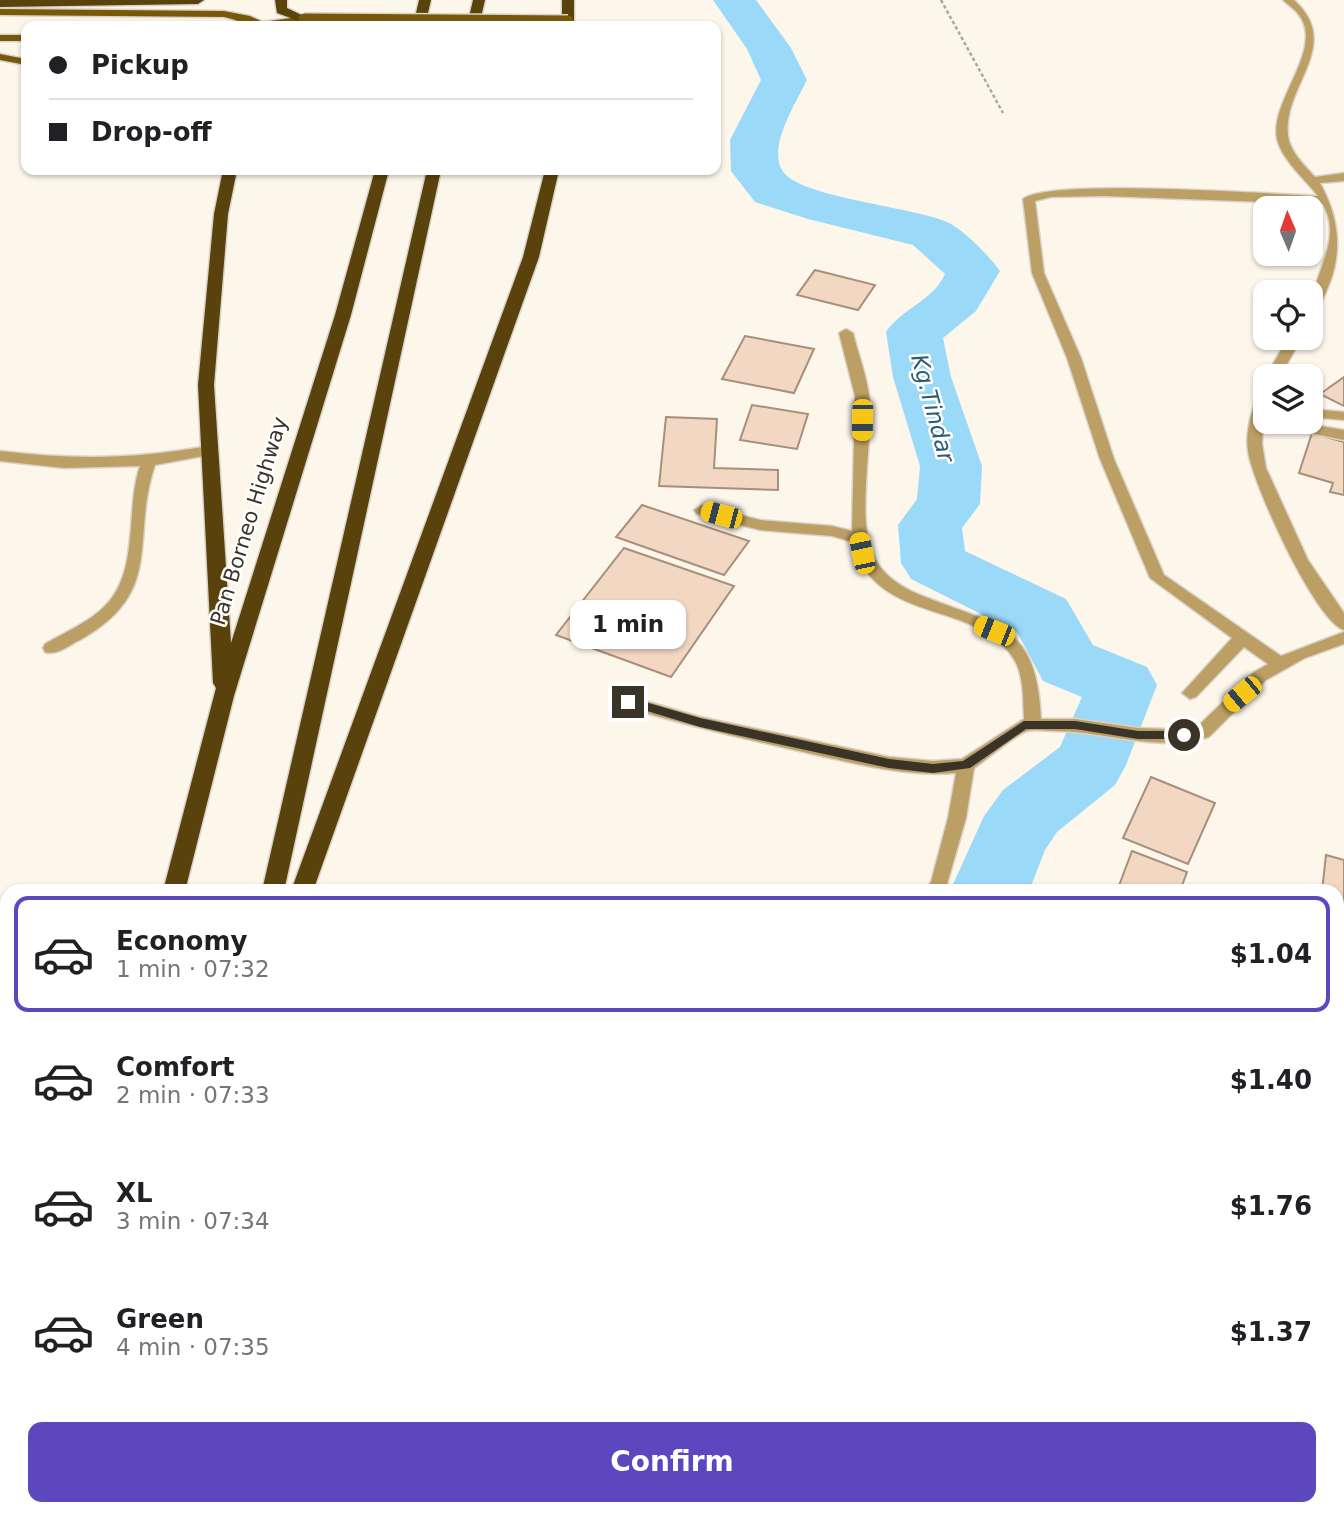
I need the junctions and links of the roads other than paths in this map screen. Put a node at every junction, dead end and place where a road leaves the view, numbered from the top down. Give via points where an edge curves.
1 (198, 0) edge
2 (281, 0) edge
3 (425, 0) edge
4 (479, 0) edge
5 (568, 0) edge
6 (1288, 0) edge
7 (0, 3) edge
8 (0, 12) edge
9 (304, 19) junction
10 (0, 20) edge
11 (169, 21) edge
12 (251, 21) edge
13 (291, 21) edge
14 (410, 21) edge
15 (420, 21) edge
16 (475, 21) edge
17 (568, 21) edge
18 (0, 38) edge
19 (21, 38) edge
20 (0, 57) edge
21 (21, 61) edge
22 (229, 175) edge
23 (381, 175) edge
24 (433, 175) edge
25 (551, 175) edge
26 (1344, 177) edge
27 (1312, 181) junction
28 (1326, 200) junction
29 (1340, 238) edge
30 (1323, 282) edge
31 (846, 333) dead end
32 (1323, 414) edge
33 (1344, 416) edge
34 (1323, 431) edge
35 (1255, 434) edge
36 (1344, 435) edge
37 (209, 451) junction
38 (0, 456) edge
39 (149, 461) junction
40 (702, 510) dead end
41 (859, 538) junction
42 (1344, 624) edge
43 (1242, 638) junction
44 (1344, 638) edge
45 (51, 648) dead end
46 (1280, 664) junction
47 (1190, 693) dead end
48 (224, 696) junction
49 (628, 702) dead end
50 (1033, 724) junction
51 (966, 765) junction
52 (176, 884) edge
53 (275, 884) edge
54 (305, 884) edge
55 (939, 884) edge

1 - 7 highway
2 - 9 highway via 281,10
3 - 15 highway
4 - 16 highway
5 - 17 highway
6 - 27 street via 1311,17 1318,38 1313,59 1287,111 1282,136
8 - 12 main road via 201,12
9 - 13 main road
9 - 14 main road, bridge
10 - 11 main road
18 - 19 main road
20 - 21 main road
22 - 37 highway via 211,314 206,385
23 - 48 highway, Pan Borneo Highway via 343,316
24 - 53 highway
25 - 54 highway via 531,257
26 - 27 street
27 - 28 street
28 - 29 street
28 - 43 street via 1104,191 1029,199 1038,273 1074,358 1107,459 1158,578
29 - 30 street
31 - 41 street via 862,396
32 - 33 street
34 - 36 street
35 - 42 street via 1255,452 1266,488 1300,563 1320,598
37 - 39 street
37 - 48 highway
38 - 39 street via 64,463
39 - 45 street via 141,479 134,564 118,602 90,626
40 - 41 street via 760,525
41 - 50 street via 870,568 889,586 1011,641 1027,674
43 - 46 street
43 - 47 street
44 - 46 street
46 - 50 street via 1260,676 1203,732 1138,735
48 - 52 highway, Pan Borneo Highway
49 - 51 street via 700,723 889,764
50 - 51 street via 1009,733
51 - 55 street

